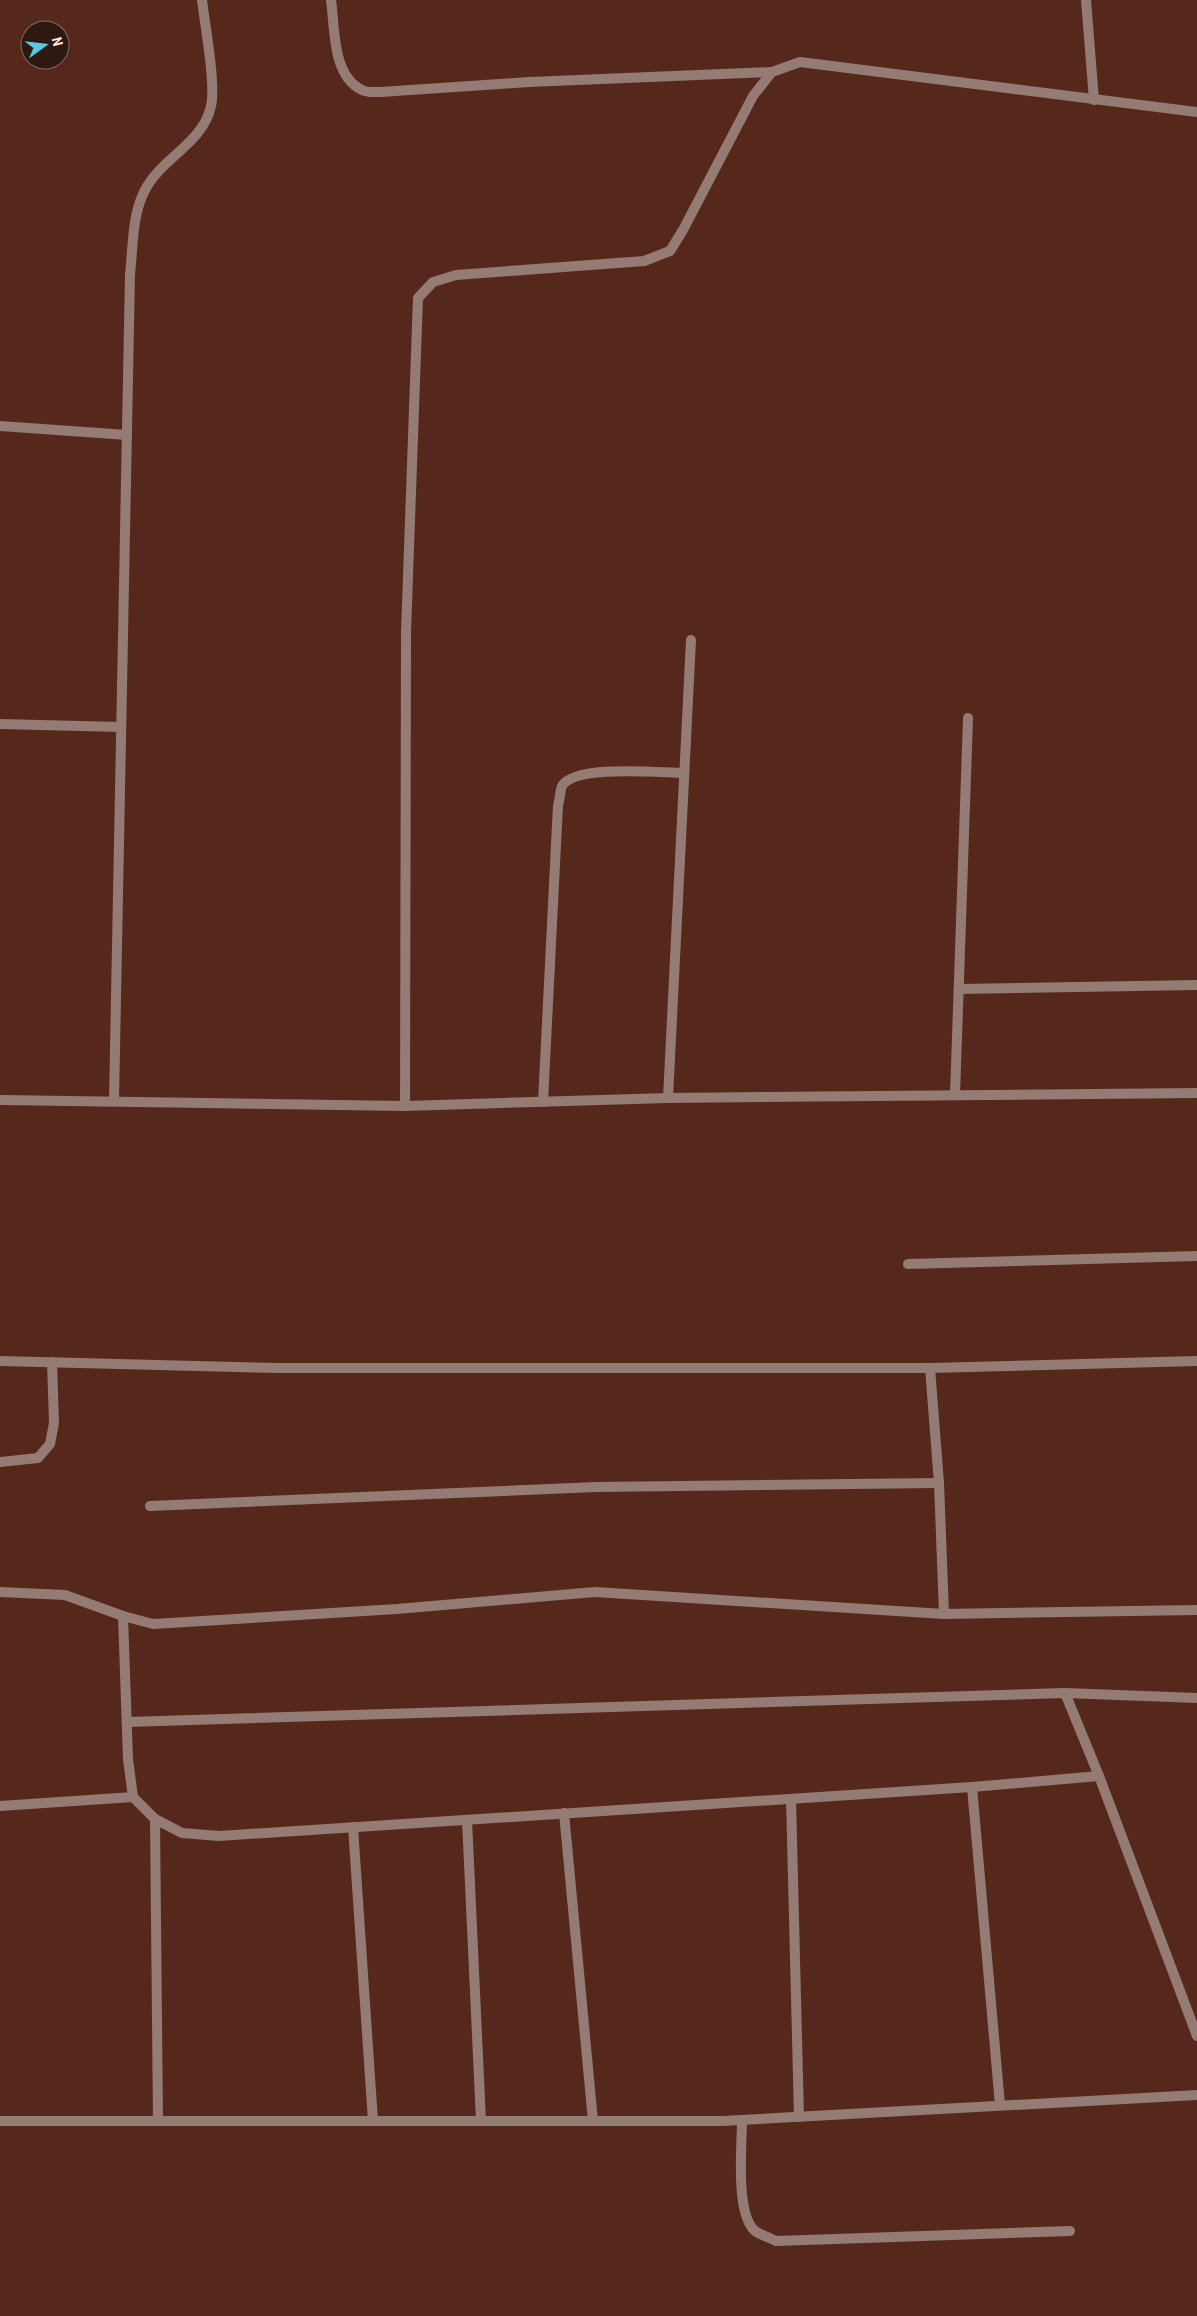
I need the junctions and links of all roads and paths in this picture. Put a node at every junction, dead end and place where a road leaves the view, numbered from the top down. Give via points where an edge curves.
1 (202, 0) edge
2 (331, 0) edge
3 (335, 0) edge
4 (1086, 0) edge
5 (772, 72) junction
6 (1094, 100) junction
7 (1197, 112) edge
8 (0, 426) edge
9 (127, 435) junction
10 (691, 640) dead end
11 (968, 718) dead end
12 (0, 724) edge
13 (121, 727) junction
14 (684, 773) junction
15 (1197, 985) edge
16 (958, 989) junction
17 (1197, 1093) edge
18 (955, 1095) junction
19 (668, 1098) junction
20 (0, 1100) edge
21 (114, 1101) junction
22 (543, 1102) junction
23 (405, 1106) junction
24 (1197, 1256) edge
25 (908, 1264) dead end
26 (0, 1361) edge
27 (1197, 1361) edge
28 (52, 1362) junction
29 (930, 1368) junction
30 (0, 1462) edge
31 (938, 1484) junction
32 (150, 1506) dead end
33 (0, 1592) edge
34 (1197, 1610) edge
35 (944, 1614) junction
36 (123, 1616) junction
37 (1065, 1693) junction
38 (1197, 1698) edge
39 (127, 1722) junction
40 (1099, 1776) junction
41 (972, 1787) junction
42 (133, 1797) junction
43 (791, 1798) junction
44 (0, 1806) edge
45 (564, 1813) junction
46 (155, 1819) junction
47 (467, 1820) junction
48 (353, 1827) junction
49 (1197, 2036) edge
50 (1197, 2095) edge
51 (1000, 2106) junction
52 (799, 2117) junction
53 (742, 2120) junction
54 (0, 2121) edge
55 (158, 2121) junction
56 (373, 2121) junction
57 (481, 2121) junction
58 (593, 2121) junction
59 (1070, 2231) dead end

1 - 9 street via 212,105 204,127 162,168 144,191 137,215 130,274
2 - 3 street
2 - 5 street via 339,60 348,81 363,91
4 - 6 street
5 - 6 street via 800,62
5 - 23 street via 753,96 670,251 644,261 456,275 433,282 418,298 406,632
6 - 7 street
8 - 9 street
9 - 13 street
10 - 14 street
11 - 16 street
12 - 13 street
13 - 21 street
14 - 19 street
14 - 22 street via 596,772 572,778 562,786 558,805
15 - 16 street
16 - 18 street
17 - 18 street
18 - 19 street
19 - 22 street
20 - 21 street
21 - 23 street
22 - 23 street
24 - 25 street
26 - 28 street
27 - 29 street
28 - 29 street via 278,1368
28 - 30 street via 54,1423 50,1444 38,1458
29 - 31 street
31 - 32 street via 596,1487
31 - 35 street
33 - 36 street via 65,1595
34 - 35 street
35 - 36 street via 596,1592 397,1609 153,1624
36 - 39 street
37 - 38 street
37 - 39 street
37 - 40 street
39 - 42 street
40 - 41 street
40 - 49 street
41 - 43 street
41 - 51 street
42 - 44 street
42 - 46 street
43 - 45 street
43 - 52 street
45 - 47 street
45 - 58 street
46 - 48 street via 182,1833 219,1836
46 - 55 street
47 - 48 street
47 - 57 street
48 - 56 street
50 - 51 street
51 - 52 street
52 - 53 street
53 - 58 street
53 - 59 street via 742,2189 747,2220 756,2231 776,2242
54 - 55 street
55 - 56 street
56 - 57 street
57 - 58 street

